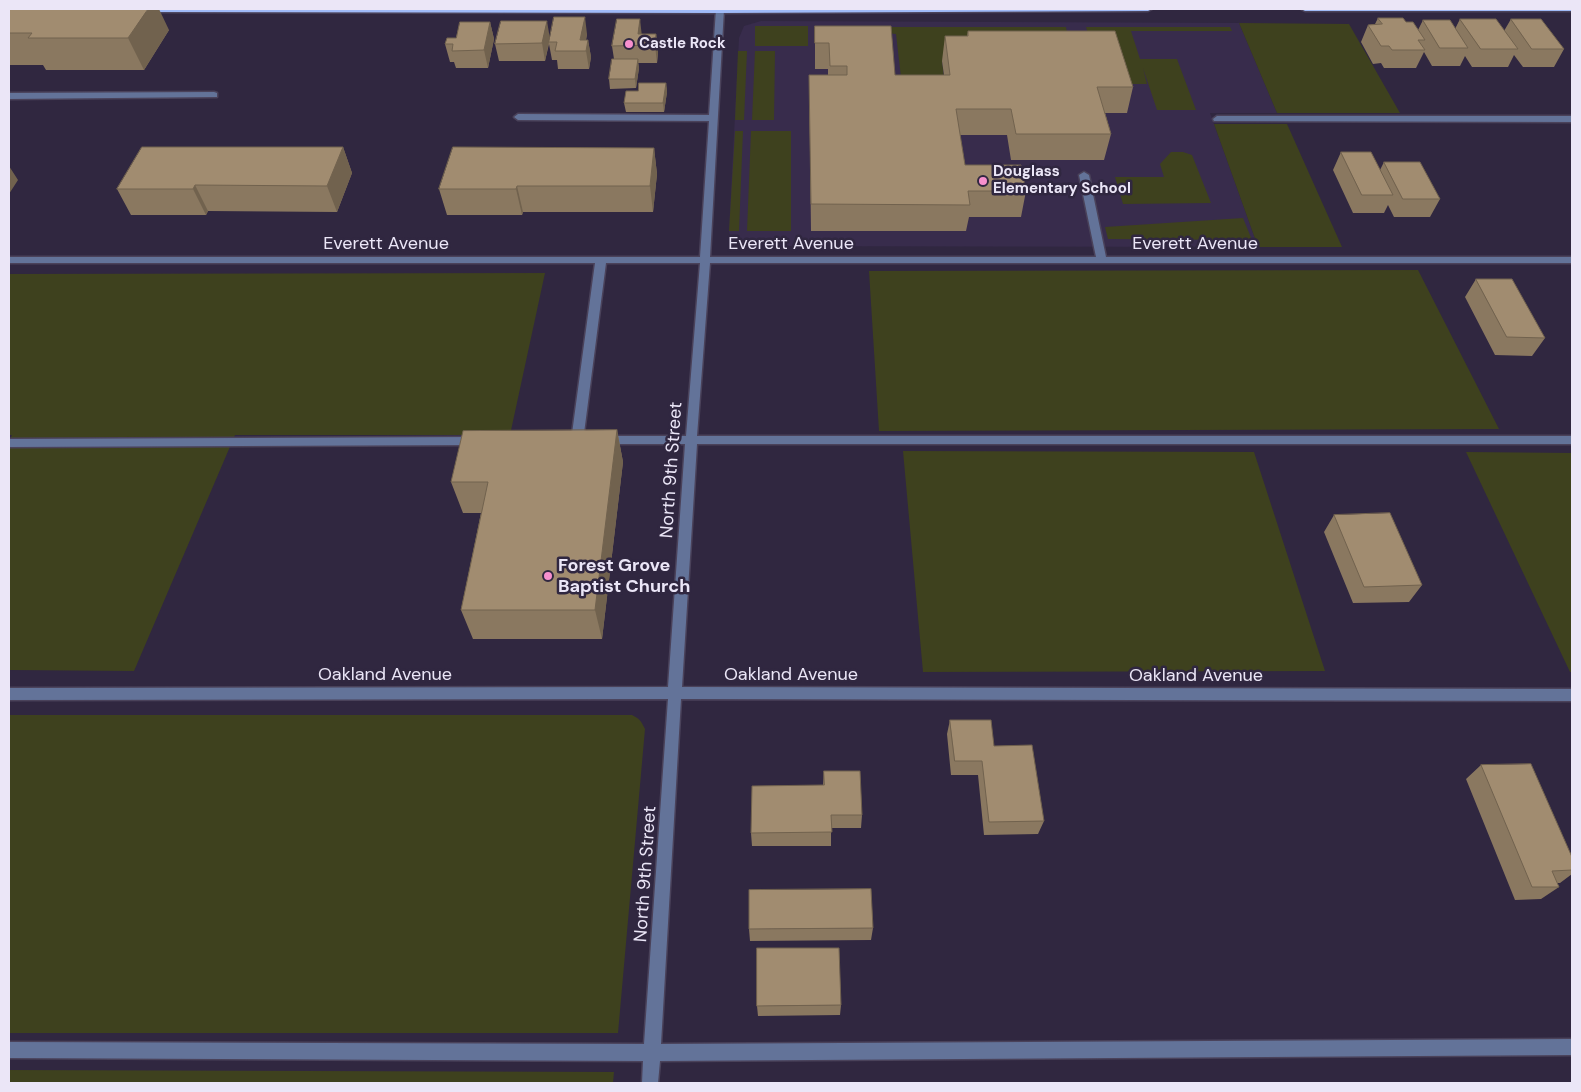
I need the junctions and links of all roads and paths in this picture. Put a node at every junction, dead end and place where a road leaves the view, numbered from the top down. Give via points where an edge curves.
1 (1148, 9) edge
2 (1305, 9) edge
3 (1572, 9) edge
4 (136, 10) edge
5 (720, 10) edge
6 (214, 95) dead end
7 (9, 96) edge
8 (518, 117) dead end
9 (714, 118) junction
10 (1217, 119) dead end
11 (1572, 119) edge
12 (1084, 175) dead end
13 (9, 260) edge
14 (601, 260) junction
15 (705, 260) junction
16 (1102, 260) junction
17 (1572, 260) edge
18 (691, 440) junction
19 (1572, 440) edge
20 (487, 441) edge
21 (9, 443) edge
22 (676, 693) junction
23 (9, 694) edge
24 (1572, 695) edge
25 (1572, 1048) edge
26 (9, 1050) edge
27 (652, 1052) junction
28 (650, 1083) edge

1 - 5 main road
2 - 3 main road
4 - 5 main road
5 - 9 street, North 9th Street
6 - 7 street
8 - 9 street
9 - 15 street, North 9th Street
10 - 11 street
12 - 16 street
13 - 14 street, Everett Avenue
14 - 15 street, Everett Avenue
14 - 18 street via 572,441
15 - 16 street, Everett Avenue
15 - 18 street, North 9th Street
16 - 17 street, Everett Avenue
18 - 19 street
18 - 22 street, North 9th Street
20 - 21 street
22 - 23 street, Oakland Avenue
22 - 24 street, Oakland Avenue
22 - 27 street, North 9th Street
25 - 27 street
26 - 27 street
27 - 28 street, North 9th Street

